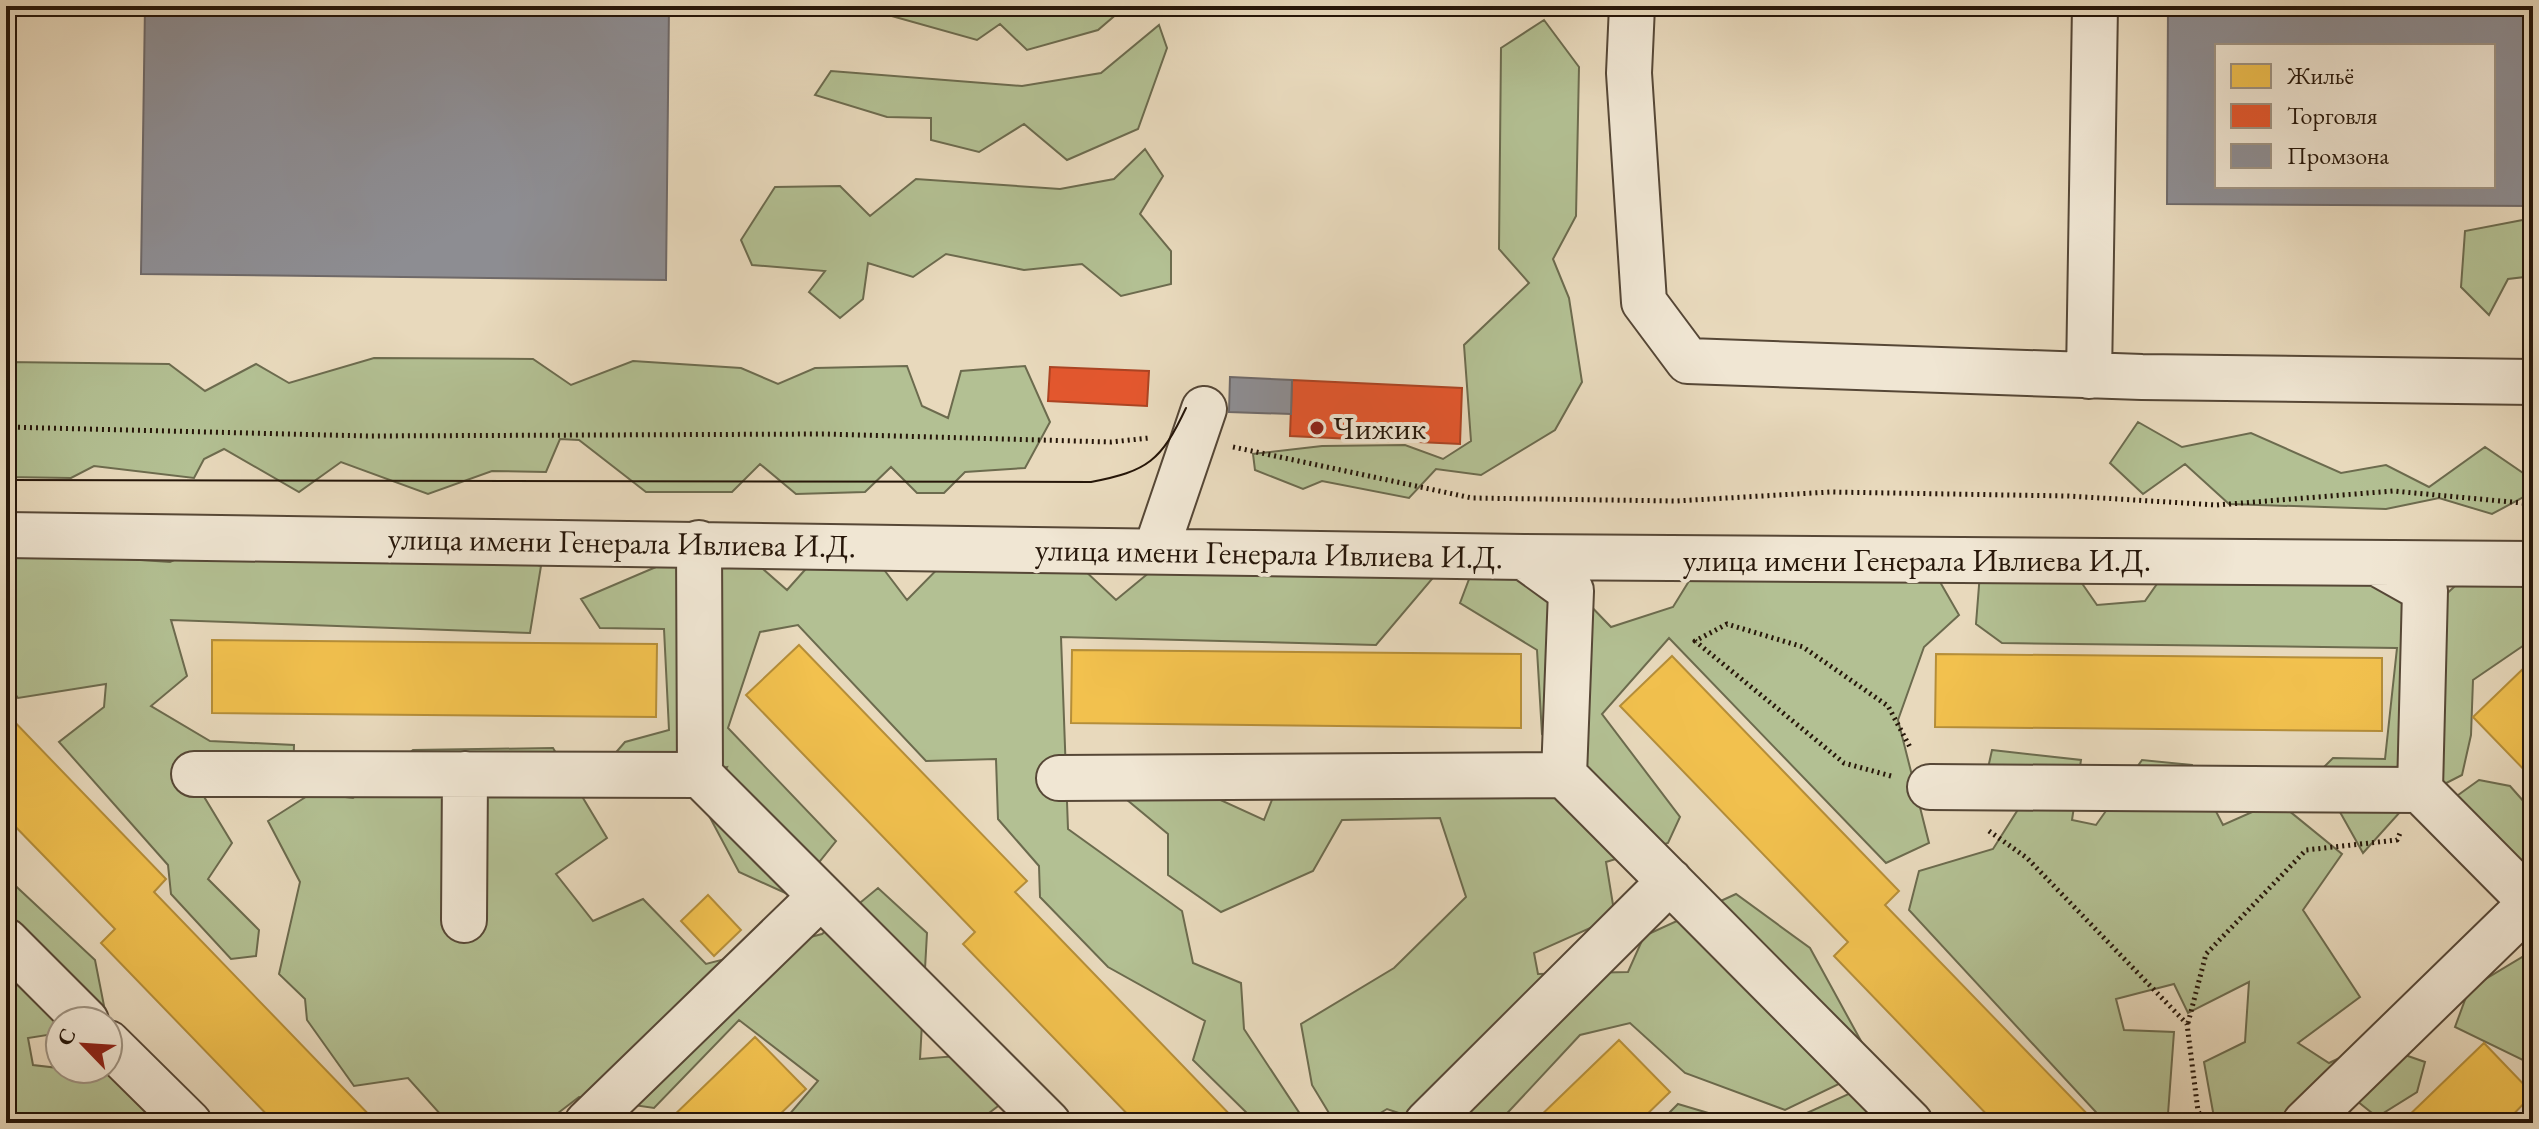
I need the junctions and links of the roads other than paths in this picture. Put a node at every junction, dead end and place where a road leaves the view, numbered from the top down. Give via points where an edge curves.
1 (1632, 6) edge
2 (2095, 6) edge
3 (2089, 376) junction
4 (2533, 382) edge
5 (1199, 424) road end
6 (6, 535) edge
7 (699, 543) junction
8 (1156, 550) junction
9 (1524, 557) junction
10 (2377, 563) junction
11 (2533, 564) edge
12 (194, 774) dead end
13 (465, 774) junction
14 (700, 775) junction
15 (1564, 775) junction
16 (1059, 778) dead end
17 (1930, 787) road end
18 (2420, 790) junction
19 (1670, 881) junction
20 (821, 896) junction
21 (2532, 903) edge
22 (464, 920) dead end
23 (12, 960) edge
24 (67, 1005) edge
25 (124, 1059) edge
26 (1898, 1119) edge
27 (189, 1123) edge
28 (587, 1123) edge
29 (1048, 1123) edge
30 (1427, 1123) edge
31 (2305, 1123) edge

1 - 3 street via 1629,73 1644,302 1688,361
2 - 3 street
3 - 4 street
5 - 8 street
6 - 7 street, улица имени Генерала Ивлиева И.Д.
7 - 8 street, улица имени Генерала Ивлиева И.Д.
7 - 14 street
8 - 9 street, улица имени Генерала Ивлиева И.Д.
9 - 10 street, улица имени Генерала Ивлиева И.Д.
9 - 15 street via 1571,591
10 - 11 street, улица имени Генерала Ивлиева И.Д.
10 - 18 street via 2425,590
12 - 13 street
13 - 14 street
13 - 22 street
14 - 20 street
15 - 16 street
15 - 19 street
17 - 18 street
18 - 21 street
19 - 26 street
19 - 30 street
20 - 28 street
20 - 29 street
21 - 31 street
23 - 24 street
25 - 27 street

